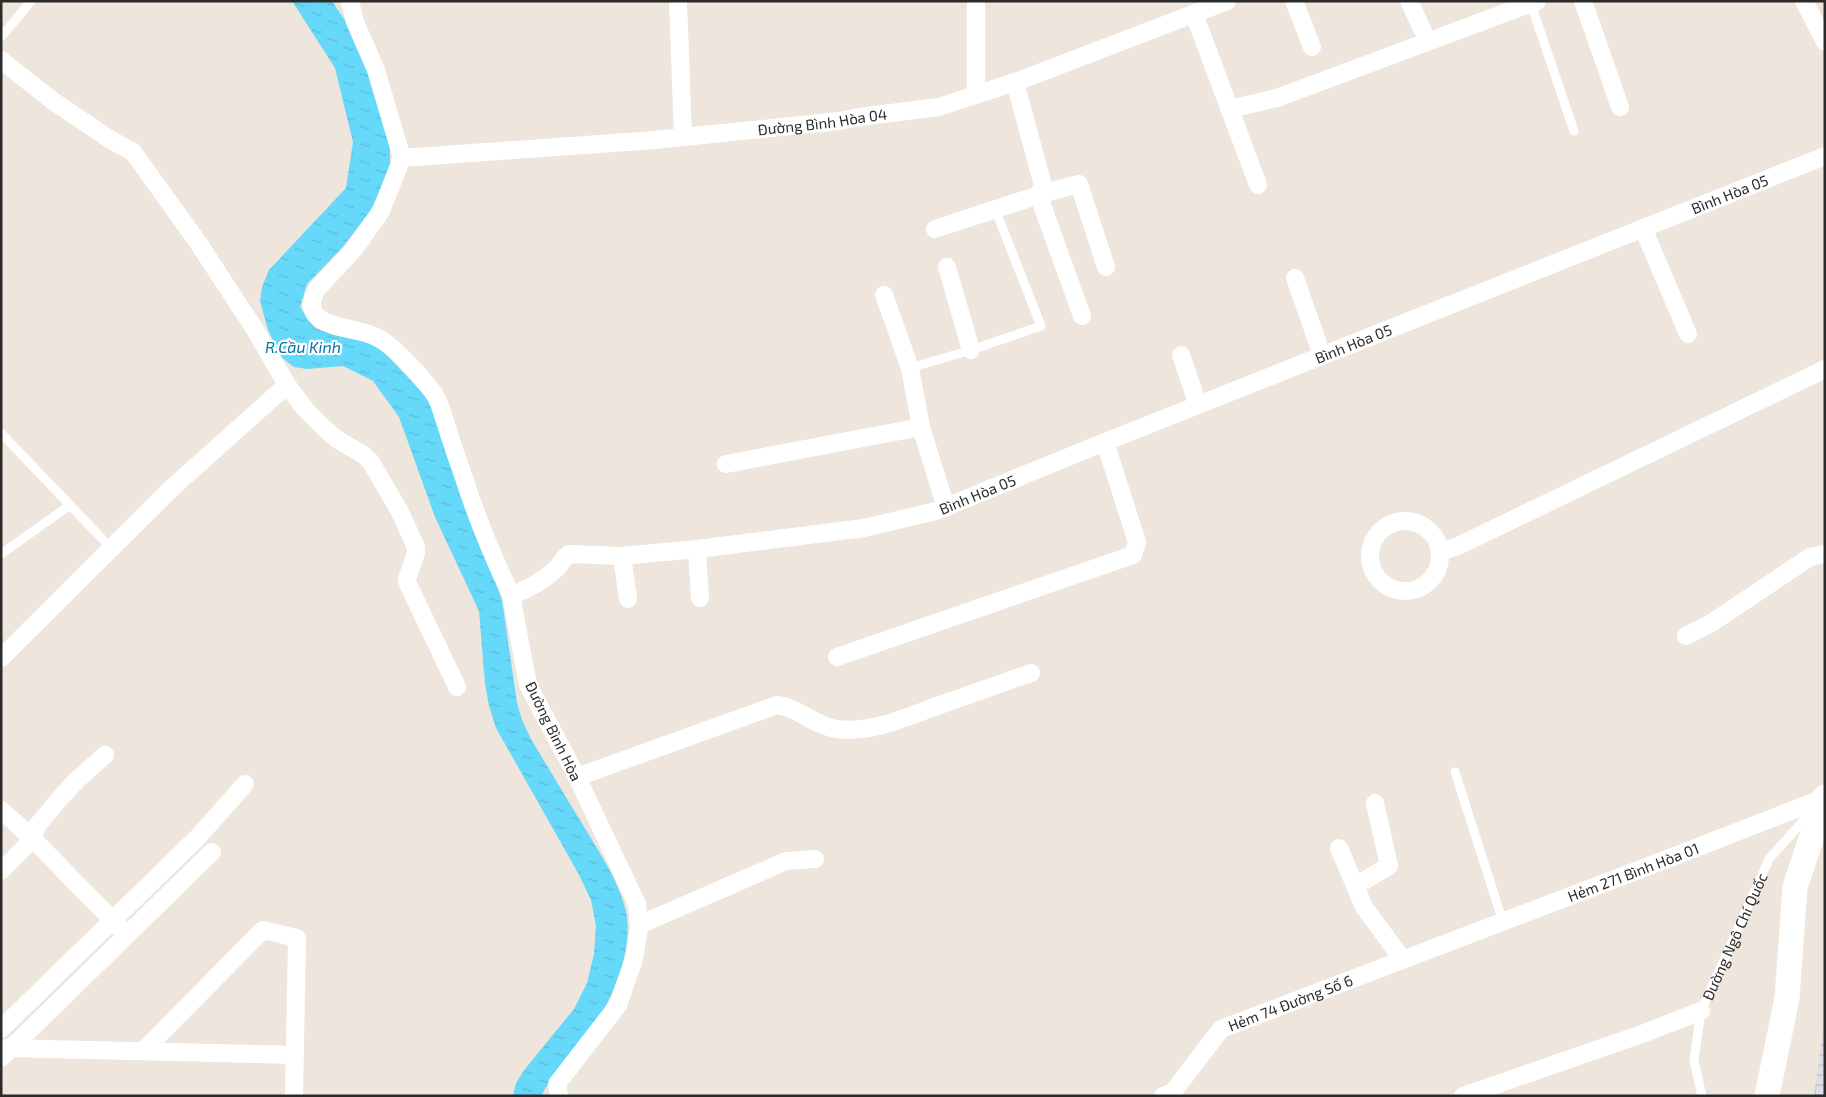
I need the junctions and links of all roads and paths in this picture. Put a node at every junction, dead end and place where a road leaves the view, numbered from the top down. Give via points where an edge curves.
1 (31, 1) edge
2 (350, 1) edge
3 (678, 1) edge
4 (976, 1) edge
5 (1227, 1) edge
6 (1294, 1) edge
7 (1409, 1) edge
8 (1583, 1) edge
9 (1804, 1) edge
10 (1531, 3) edge
11 (1194, 14) junction
12 (1423, 31) dead end
13 (1, 37) edge
14 (1825, 42) edge
15 (1312, 47) dead end
16 (1, 60) edge
17 (1015, 82) junction
18 (976, 95) junction
19 (1620, 107) dead end
20 (1229, 109) junction
21 (1574, 131) dead end
22 (683, 137) junction
23 (1825, 156) edge
24 (402, 158) junction
25 (1258, 185) dead end
26 (1042, 193) junction
27 (995, 209) junction
28 (1643, 228) junction
29 (935, 229) dead end
30 (947, 267) dead end
31 (1106, 267) dead end
32 (1294, 278) dead end
33 (884, 295) dead end
34 (1082, 316) dead end
35 (1688, 334) dead end
36 (971, 350) junction
37 (1181, 355) dead end
38 (1322, 355) junction
39 (910, 368) junction
40 (1825, 368) edge
41 (287, 385) junction
42 (1198, 405) junction
43 (921, 427) junction
44 (1, 433) edge
45 (1105, 442) junction
46 (726, 464) dead end
47 (70, 505) junction
48 (946, 508) junction
49 (111, 548) junction
50 (697, 549) junction
51 (1440, 552) junction
52 (1, 554) edge
53 (1825, 554) edge
54 (622, 556) junction
55 (511, 594) junction
56 (700, 598) dead end
57 (628, 599) dead end
58 (1686, 636) dead end
59 (837, 657) dead end
60 (1, 658) edge
61 (1031, 673) dead end
62 (457, 687) dead end
63 (106, 755) dead end
64 (1455, 772) dead end
65 (577, 777) junction
66 (245, 784) dead end
67 (1825, 797) edge
68 (1375, 803) dead end
69 (1, 810) edge
70 (33, 840) junction
71 (1339, 848) dead end
72 (212, 852) dead end
73 (815, 859) dead end
74 (1, 871) edge
75 (1355, 886) junction
76 (112, 921) junction
77 (1503, 922) junction
78 (639, 925) junction
79 (128, 935) junction
80 (1443, 945) joint
81 (1403, 960) junction
82 (1701, 1011) junction
83 (1, 1029) edge
84 (5, 1051) edge
85 (143, 1051) junction
86 (295, 1055) junction
87 (294, 1096) edge
88 (559, 1096) edge
89 (1163, 1096) edge
90 (1463, 1096) edge
91 (1702, 1096) edge
92 (1767, 1096) edge

1 - 13 lane
2 - 24 street via 355,22 376,70
3 - 22 street
4 - 18 street
5 - 11 street, Đường Bình Hòa 04
6 - 15 street
7 - 12 street
8 - 19 street
9 - 14 street
10 - 20 street via 1277,98
10 - 21 lane
11 - 17 street, Đường Bình Hòa 04
11 - 20 street
16 - 41 street via 53,100 133,152 197,241
17 - 18 street, Đường Bình Hòa 04
17 - 26 street
18 - 22 street, Đường Bình Hòa 04 via 939,107
20 - 25 street
22 - 24 street, Đường Bình Hòa 04
23 - 28 street, Bình Hòa 05
24 - 55 street, Đường Bình Hòa via 381,211 355,248 318,288 311,303 312,310 322,321 370,334 388,343 437,398 473,506
26 - 27 street
26 - 31 street via 1079,184
26 - 34 street
27 - 29 street
27 - 36 lane via 1041,326
28 - 35 street
28 - 38 street, Bình Hòa 05
30 - 36 street
32 - 38 street
33 - 39 street
36 - 39 lane
37 - 42 street
38 - 42 street, Bình Hòa 05
39 - 43 street
40 - 51 street
41 - 49 street via 173,487
41 - 62 street via 304,409 325,429 368,458 400,512 416,547 408,584
42 - 45 street, Bình Hòa 05
43 - 46 street
43 - 48 street
44 - 47 lane
45 - 48 street, Bình Hòa 05
45 - 59 street via 1136,542 1133,555
47 - 49 lane
47 - 52 lane
48 - 50 street, Bình Hòa 05 via 864,528
49 - 60 street
50 - 54 street
50 - 56 street
51 - 51 street via 1438,542 1425,526 1416,522 1396,522 1379,532 1372,545 1370,560 1378,578 1386,585 1405,591 1415,590 1432,579 1440,562
53 - 58 street via 1810,558 1713,622
54 - 55 street via 569,554 549,574 525,590
54 - 57 street
55 - 65 street, Đường Bình Hòa via 528,685
61 - 65 street via 876,727 834,728 814,722 789,707 777,705
63 - 70 street via 62,796 36,827
64 - 77 lane
65 - 78 street, Đường Bình Hòa via 637,904
66 - 76 street via 198,837
67 - 77 street, Hẻm 271 Bình Hòa 01
67 - 82 lane, Đường Ngô Chí Quốc via 1769,859
67 - 92 main road via 1795,887 1787,998
68 - 75 street via 1389,866
69 - 70 street
70 - 74 street
70 - 76 street
71 - 75 street
72 - 79 street
73 - 78 street via 786,861
75 - 81 street via 1364,907
76 - 79 street
76 - 83 street
77 - 80 street, Hẻm 271 Bình Hòa 01
78 - 88 street, Đường Bình Hòa via 634,959 618,1005 557,1084
79 - 84 street
80 - 81 street, Hẻm 74 Đường Số 6
81 - 89 street, Hẻm 74 Đường Số 6 via 1221,1029 1173,1092
82 - 90 street
82 - 91 lane, Đường Ngô Chí Quốc via 1694,1060
84 - 85 street
85 - 86 street
85 - 86 street via 263,930 297,938
86 - 87 street

